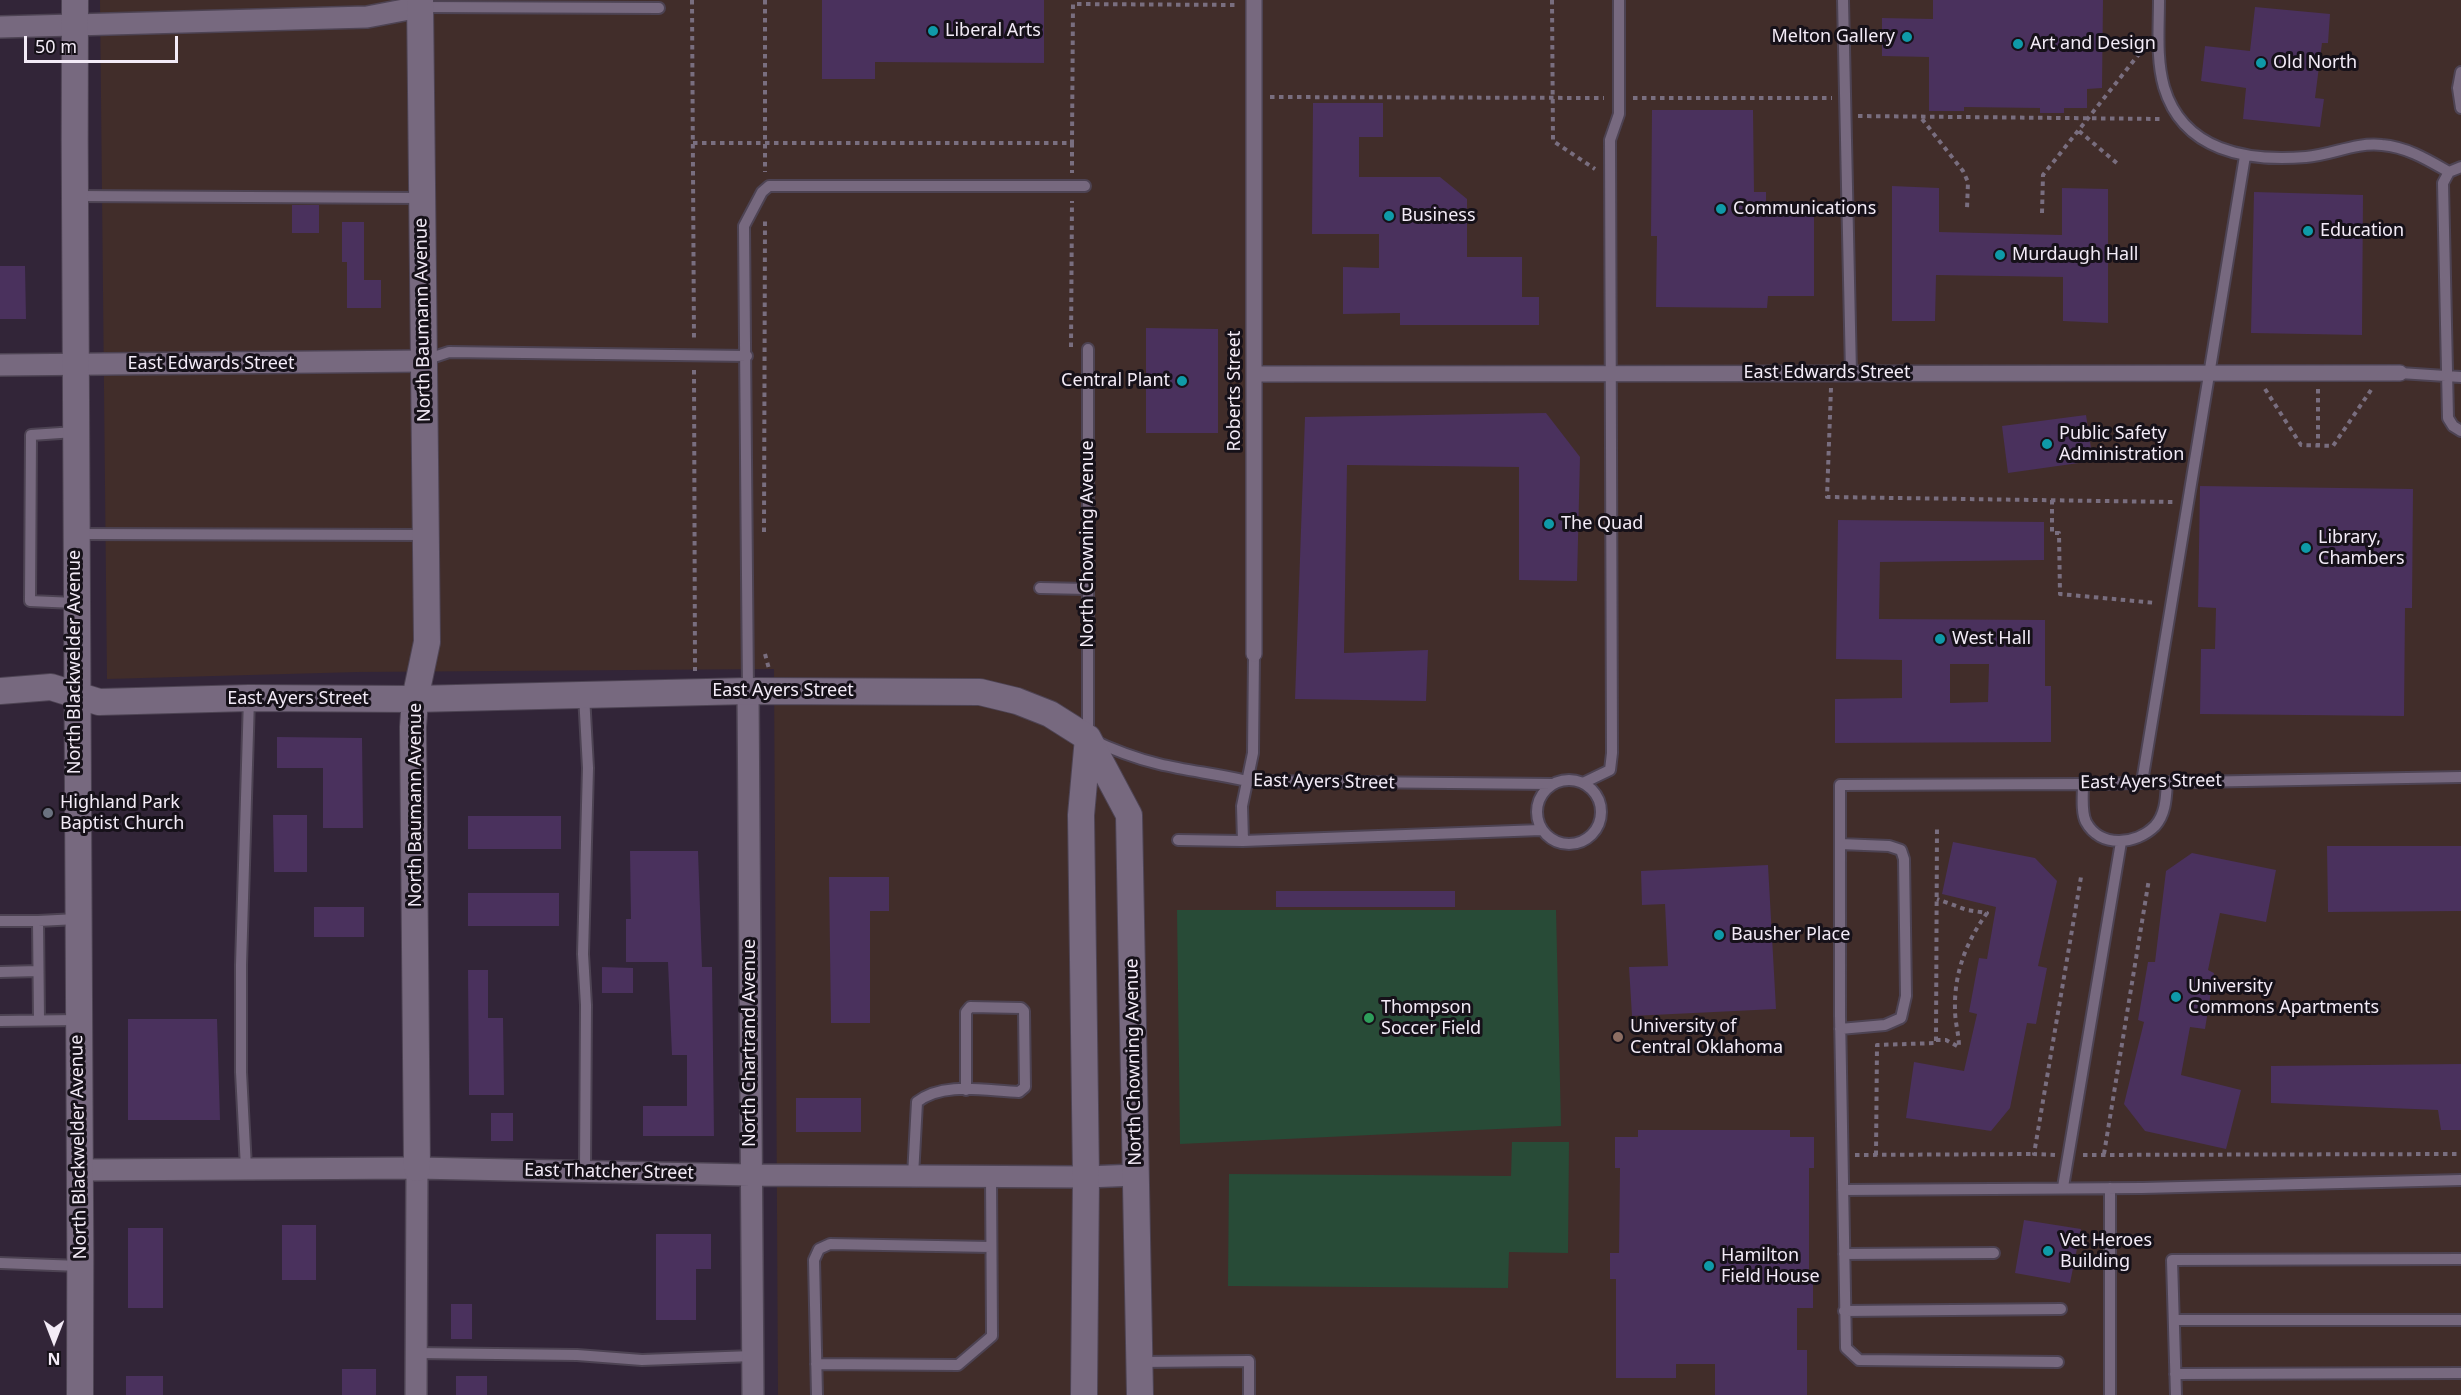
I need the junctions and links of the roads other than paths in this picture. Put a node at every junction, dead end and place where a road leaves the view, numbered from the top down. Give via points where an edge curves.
1 (75, 0) edge
2 (1618, 0) edge
3 (1843, 0) edge
4 (2159, 0) edge
5 (1254, 3) edge
6 (420, 4) edge
7 (659, 8) dead end
8 (75, 26) junction
9 (0, 27) edge
10 (2461, 72) edge
11 (2461, 108) edge
12 (2244, 156) junction
13 (2461, 166) edge
14 (2449, 171) junction
15 (1085, 186) dead end
16 (75, 196) junction
17 (422, 198) junction
18 (1088, 350) dead end
19 (747, 356) junction
20 (423, 361) junction
21 (75, 365) junction
22 (0, 366) edge
23 (1612, 373) junction
24 (1851, 373) junction
25 (2211, 373) junction
26 (2400, 373) joint
27 (1254, 374) junction
28 (2447, 376) junction
29 (2461, 376) edge
30 (2461, 431) edge
31 (75, 432) junction
32 (75, 534) junction
33 (425, 535) junction
34 (1040, 588) dead end
35 (1088, 589) junction
36 (75, 603) junction
37 (1254, 654) joint
38 (0, 691) edge
39 (748, 691) junction
40 (584, 694) junction
41 (75, 696) junction
42 (249, 698) junction
43 (415, 699) junction
44 (1088, 738) junction
45 (2461, 777) edge
46 (1247, 781) junction
47 (2142, 782) junction
48 (2167, 782) junction
49 (1583, 783) junction
50 (1552, 784) junction
51 (2083, 784) junction
52 (1541, 830) junction
53 (1178, 840) dead end
54 (1243, 841) junction
55 (2121, 842) junction
56 (1840, 844) junction
57 (77, 919) junction
58 (0, 921) edge
59 (38, 921) junction
60 (38, 971) junction
61 (0, 972) edge
62 (39, 1020) junction
63 (78, 1020) junction
64 (0, 1021) edge
65 (1840, 1029) junction
66 (966, 1090) junction
67 (246, 1168) junction
68 (417, 1168) junction
69 (81, 1170) junction
70 (585, 1171) junction
71 (750, 1175) junction
72 (1137, 1175) junction
73 (913, 1176) junction
74 (991, 1177) junction
75 (1086, 1177) junction
76 (2461, 1180) edge
77 (2063, 1187) junction
78 (2110, 1188) junction
79 (1843, 1190) junction
80 (991, 1247) junction
81 (1994, 1253) dead end
82 (1844, 1254) junction
83 (2461, 1259) edge
84 (0, 1263) edge
85 (80, 1266) junction
86 (2061, 1309) dead end
87 (1844, 1311) junction
88 (2174, 1320) junction
89 (2461, 1320) edge
90 (416, 1353) junction
91 (753, 1356) junction
92 (1140, 1362) junction
93 (2058, 1362) dead end
94 (816, 1364) junction
95 (2461, 1373) edge
96 (2175, 1374) junction
97 (80, 1395) edge
98 (416, 1395) edge
99 (753, 1395) edge
100 (817, 1395) edge
101 (1084, 1395) edge
102 (1140, 1395) edge
103 (1249, 1395) edge
104 (2110, 1395) edge
105 (2176, 1395) edge

1 - 8 street, North Blackwelder Avenue
2 - 23 lane via 1618,114 1610,140
3 - 24 lane
4 - 12 lane via 2164,86 2181,120 2212,147
5 - 27 street, Roberts Street
6 - 7 lane
6 - 8 street via 367,17
6 - 17 street, North Baumann Avenue
8 - 9 street
8 - 16 street, North Blackwelder Avenue
10 - 11 lane
12 - 14 lane via 2309,157 2353,145 2382,144 2407,150
12 - 25 lane
13 - 14 lane
14 - 28 lane via 2443,183
15 - 19 lane via 769,186 744,226
16 - 17 lane
16 - 21 street, North Blackwelder Avenue
17 - 20 street, North Baumann Avenue
18 - 35 lane, North Chowning Avenue
19 - 20 lane via 448,352
19 - 39 lane
20 - 21 street, East Edwards Street
20 - 33 street, North Baumann Avenue
21 - 22 street, East Edwards Street
21 - 31 street, North Blackwelder Avenue
23 - 24 street, East Edwards Street
23 - 27 street, East Edwards Street
23 - 49 lane via 1610,770
24 - 25 street, East Edwards Street
25 - 26 street, East Edwards Street
25 - 47 lane
26 - 28 lane
27 - 37 street, Roberts Street
28 - 29 lane
28 - 30 lane via 2448,418
31 - 32 street, North Blackwelder Avenue
31 - 36 lane via 31,435 30,601
32 - 33 lane
32 - 36 street, North Blackwelder Avenue
33 - 43 street, North Baumann Avenue via 427,642
34 - 35 lane
35 - 44 lane, North Chowning Avenue
36 - 41 street, North Blackwelder Avenue
37 - 46 lane, Roberts Street via 1253,753
38 - 41 street, East Ayers Street via 51,687
39 - 40 street, East Ayers Street
39 - 44 street, East Ayers Street via 980,692 1050,714
39 - 71 street, North Chartrand Avenue
40 - 43 street, East Ayers Street
40 - 70 lane via 588,768
41 - 42 street, East Ayers Street via 99,702
41 - 57 street, North Blackwelder Avenue
42 - 43 street, East Ayers Street
42 - 67 lane via 241,965
43 - 68 street, North Baumann Avenue via 412,728
44 - 46 lane, East Ayers Street via 1160,764
44 - 72 street, North Chowning Avenue via 1129,815
44 - 75 street, North Chowning Avenue via 1081,815
45 - 48 lane, East Ayers Street
46 - 50 lane, East Ayers Street
46 - 54 lane, Roberts Street via 1242,806
47 - 48 lane, East Ayers Street
47 - 51 lane, East Ayers Street
48 - 55 lane via 2165,809 2155,826
49 - 50 lane via 1573,780
49 - 52 lane via 1592,789 1601,808 1597,829 1580,843 1569,845 1549,838
50 - 52 lane via 1538,800
51 - 55 lane via 2085,821 2097,835
51 - 56 lane, East Ayers Street via 1840,785
52 - 54 lane
53 - 54 lane
55 - 77 lane
56 - 65 lane
56 - 65 lane via 1901,850 1906,996 1901,1018 1885,1025
57 - 59 lane
57 - 63 street, North Blackwelder Avenue
58 - 59 lane
59 - 60 lane
60 - 61 lane
60 - 62 lane
62 - 63 lane
62 - 64 lane
63 - 69 street, North Blackwelder Avenue
65 - 79 lane
66 - 66 lane via 1019,1092 1025,1087 1021,1008 970,1007 966,1012
66 - 73 lane via 928,1093 917,1102
67 - 68 street, East Thatcher Street
67 - 69 street, East Thatcher Street
68 - 70 street, East Thatcher Street
68 - 90 street, North Baumann Avenue
69 - 85 street, North Blackwelder Avenue
70 - 71 street, East Thatcher Street
71 - 73 street, East Thatcher Street
71 - 91 street, North Chartrand Avenue
72 - 75 street, East Thatcher Street
72 - 92 street, North Chowning Avenue
73 - 74 street, East Thatcher Street
74 - 75 street, East Thatcher Street
74 - 80 lane
75 - 101 street, North Chowning Avenue
76 - 78 lane
77 - 78 lane
77 - 79 lane
78 - 104 lane
79 - 82 lane
80 - 94 lane via 992,1336 958,1365
80 - 94 lane via 830,1244 819,1249 814,1260
81 - 82 lane
82 - 87 lane
83 - 88 lane via 2172,1260
84 - 85 lane
85 - 97 street, North Blackwelder Avenue
86 - 87 lane
87 - 93 lane via 1846,1348 1859,1360
88 - 89 lane
88 - 96 lane
90 - 91 lane via 642,1360
90 - 98 street, North Baumann Avenue
91 - 99 street, North Chartrand Avenue
92 - 102 street, North Chowning Avenue
92 - 103 lane via 1249,1361
94 - 100 lane
95 - 96 lane
96 - 105 lane

